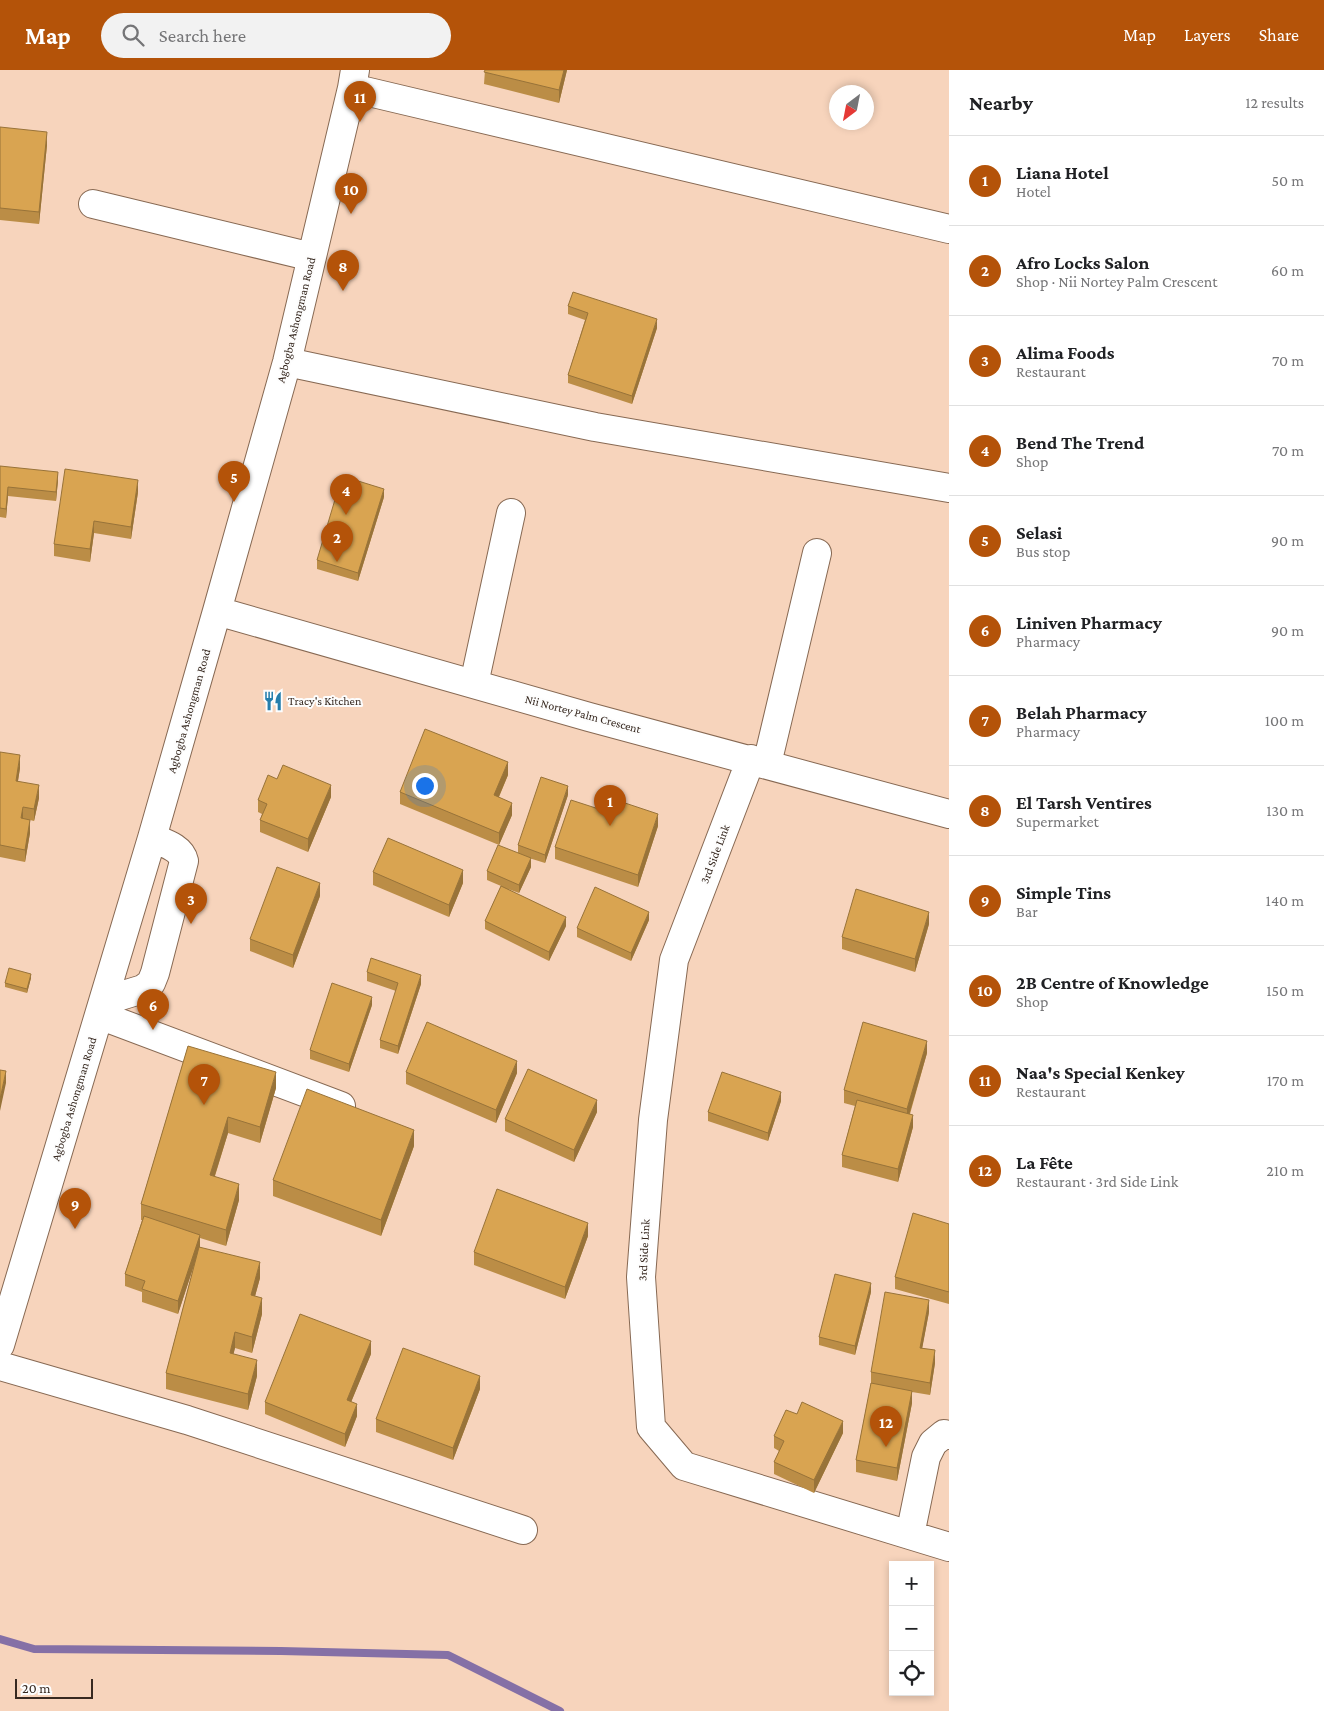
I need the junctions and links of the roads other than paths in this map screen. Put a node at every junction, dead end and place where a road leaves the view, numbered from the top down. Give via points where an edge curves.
1 (353, 79) edge
2 (94, 204) dead end
3 (949, 229) edge
4 (312, 256) junction
5 (287, 362) junction
6 (949, 488) edge
7 (512, 513) dead end
8 (817, 553) dead end
9 (217, 611) junction
10 (474, 684) junction
11 (759, 762) junction
12 (949, 814) edge
13 (152, 838) junction
14 (101, 1008) junction
15 (360, 1113) edge
16 (1, 1339) edge
17 (0, 1366) edge
18 (949, 1435) edge
19 (523, 1530) dead end
20 (910, 1535) junction
21 (949, 1547) edge

1 - 3 street
1 - 4 street, Agbogba Ashongman Road
2 - 4 street
4 - 5 street, Agbogba Ashongman Road
5 - 6 street via 595,427
5 - 9 street, Agbogba Ashongman Road
7 - 10 street
8 - 11 street, 3rd Side Link
9 - 10 street, Nii Nortey Palm Crescent
9 - 13 street, Agbogba Ashongman Road
10 - 11 street, Nii Nortey Palm Crescent
11 - 12 street, Nii Nortey Palm Crescent
11 - 20 street, 3rd Side Link via 674,960 652,1120 641,1277 651,1427 684,1466
13 - 14 street, Agbogba Ashongman Road
13 - 14 street via 177,849 184,861 155,973 144,989
14 - 15 street
14 - 16 street, Agbogba Ashongman Road
17 - 19 street via 187,1420
18 - 20 street via 944,1434 933,1443 926,1457
20 - 21 street, 3rd Side Link

